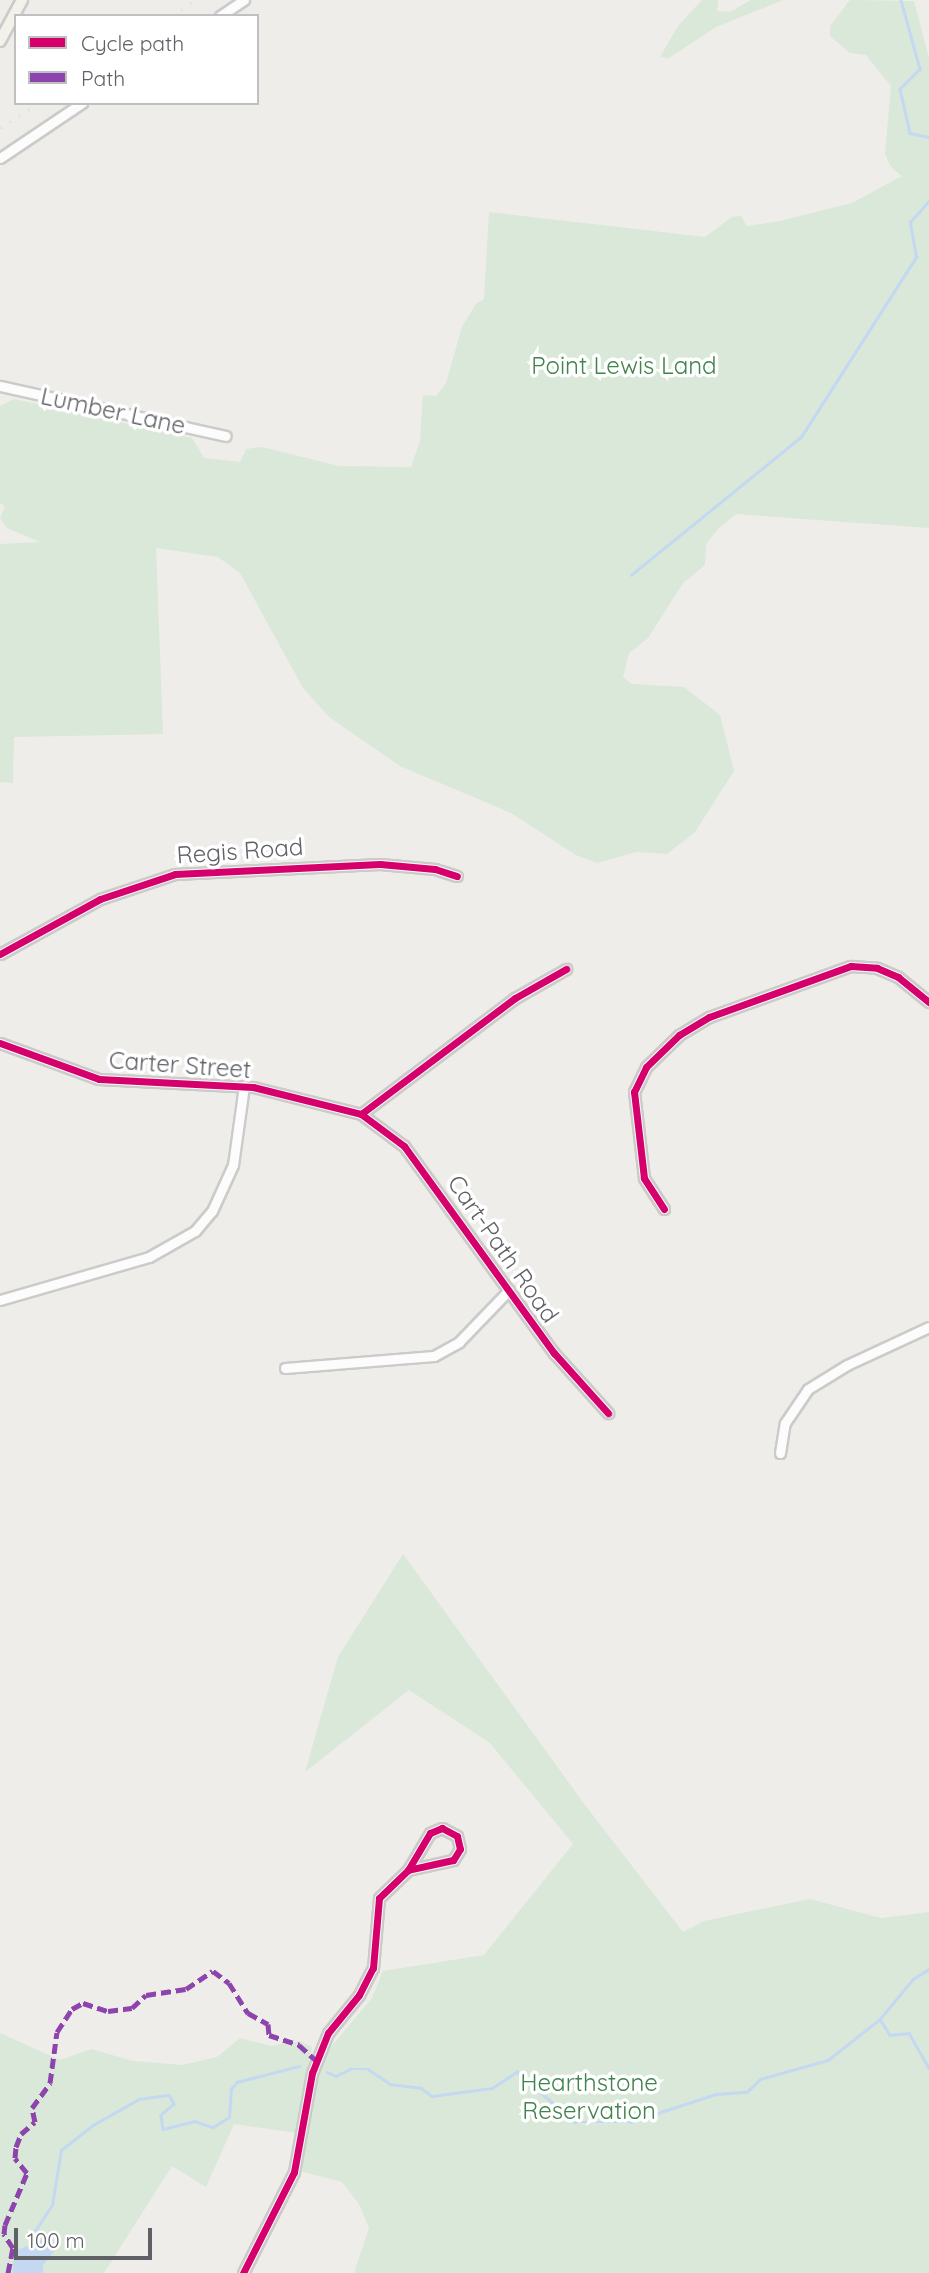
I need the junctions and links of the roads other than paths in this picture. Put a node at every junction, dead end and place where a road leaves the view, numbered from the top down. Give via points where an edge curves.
1 (244, 0) edge
2 (223, 14) edge
3 (14, 15) edge
4 (0, 41) edge
5 (79, 105) edge
6 (0, 158) edge
7 (0, 386) edge
8 (226, 436) dead end
9 (457, 876) dead end
10 (0, 954) edge
11 (566, 969) dead end
12 (929, 1002) edge
13 (0, 1043) edge
14 (244, 1086) junction
15 (361, 1114) junction
16 (664, 1209) dead end
17 (509, 1290) junction
18 (0, 1300) edge
19 (929, 1327) edge
20 (285, 1368) dead end
21 (608, 1413) dead end
22 (780, 1453) dead end
23 (408, 1870) junction
24 (243, 2273) edge

1 - 2 street
3 - 4 main road
5 - 6 street
7 - 8 street, Lumber Lane
9 - 10 street, Regis Road via 435,869 380,864 174,874 111,894
11 - 15 street via 515,998
12 - 16 street via 898,976 877,968 850,967 709,1017 679,1035 646,1067 634,1092 644,1178
13 - 14 street, Carter Street via 108,1081
14 - 15 street, Carter Street
14 - 18 street via 233,1165 212,1211 195,1231 149,1257
15 - 17 street, Cart-Path Road via 404,1146
17 - 20 street via 459,1342 434,1356
17 - 21 street, Cart-Path Road via 554,1353
19 - 22 street via 807,1389 785,1423
23 - 23 street via 432,1831 446,1829 457,1836 460,1849 453,1860
23 - 24 street via 379,1898 373,1968 359,1995 328,2033 312,2073 294,2172

